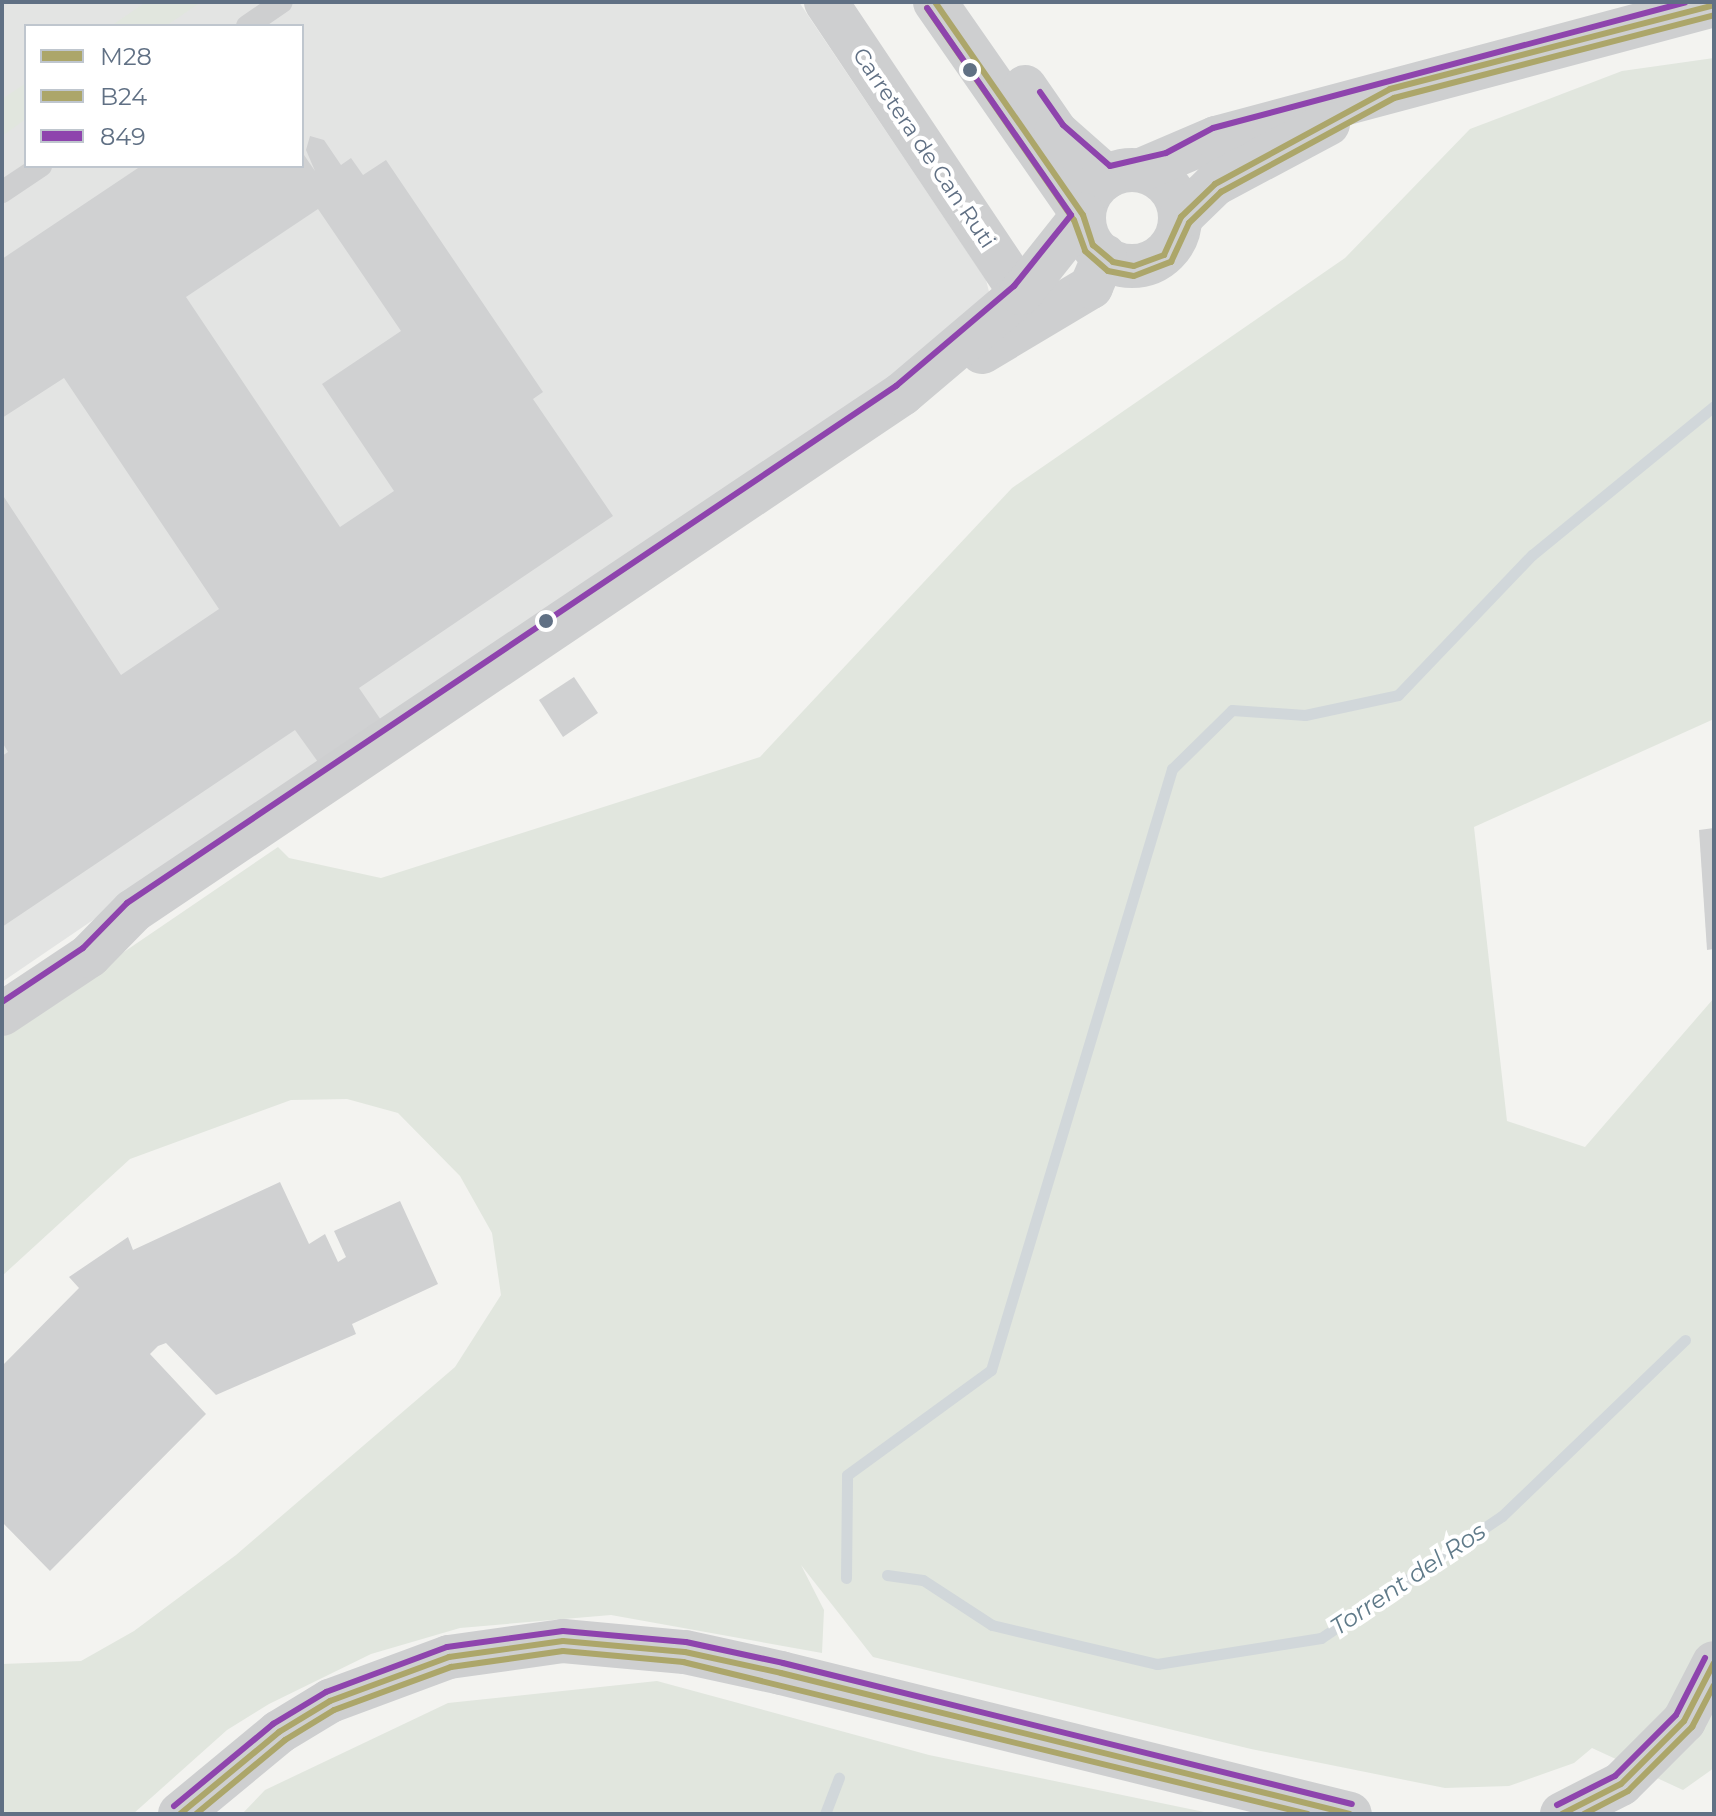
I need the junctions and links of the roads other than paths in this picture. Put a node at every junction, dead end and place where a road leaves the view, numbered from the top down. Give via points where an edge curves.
1 (282, 2) edge
2 (826, 2) edge
3 (935, 2) edge
4 (967, 2) edge
5 (1714, 5) edge
6 (250, 24) edge
7 (1390, 89) junction
8 (1108, 166) junction
9 (38, 168) edge
10 (2, 192) edge
11 (1083, 215) junction
12 (1181, 217) junction
13 (1104, 256) junction
14 (1021, 293) junction
15 (902, 394) junction
16 (2, 1014) edge
17 (1714, 1663) edge
18 (180, 1814) edge
19 (1350, 1814) edge
20 (1562, 1814) edge

1 - 6 lane
2 - 14 street, Carretera de Can Ruti
3 - 11 street
4 - 8 street
5 - 7 street
7 - 8 street
7 - 12 street via 1215,184
8 - 11 street
8 - 12 street via 1167,184
9 - 10 lane
11 - 13 street
11 - 14 street
12 - 13 street via 1174,243 1155,261 1128,266
13 - 15 street via 1091,287
14 - 15 street
15 - 16 street via 133,911 89,956
17 - 20 street via 1684,1721 1621,1784
18 - 19 street via 279,1732 330,1701 449,1657 563,1641 685,1652 781,1673

